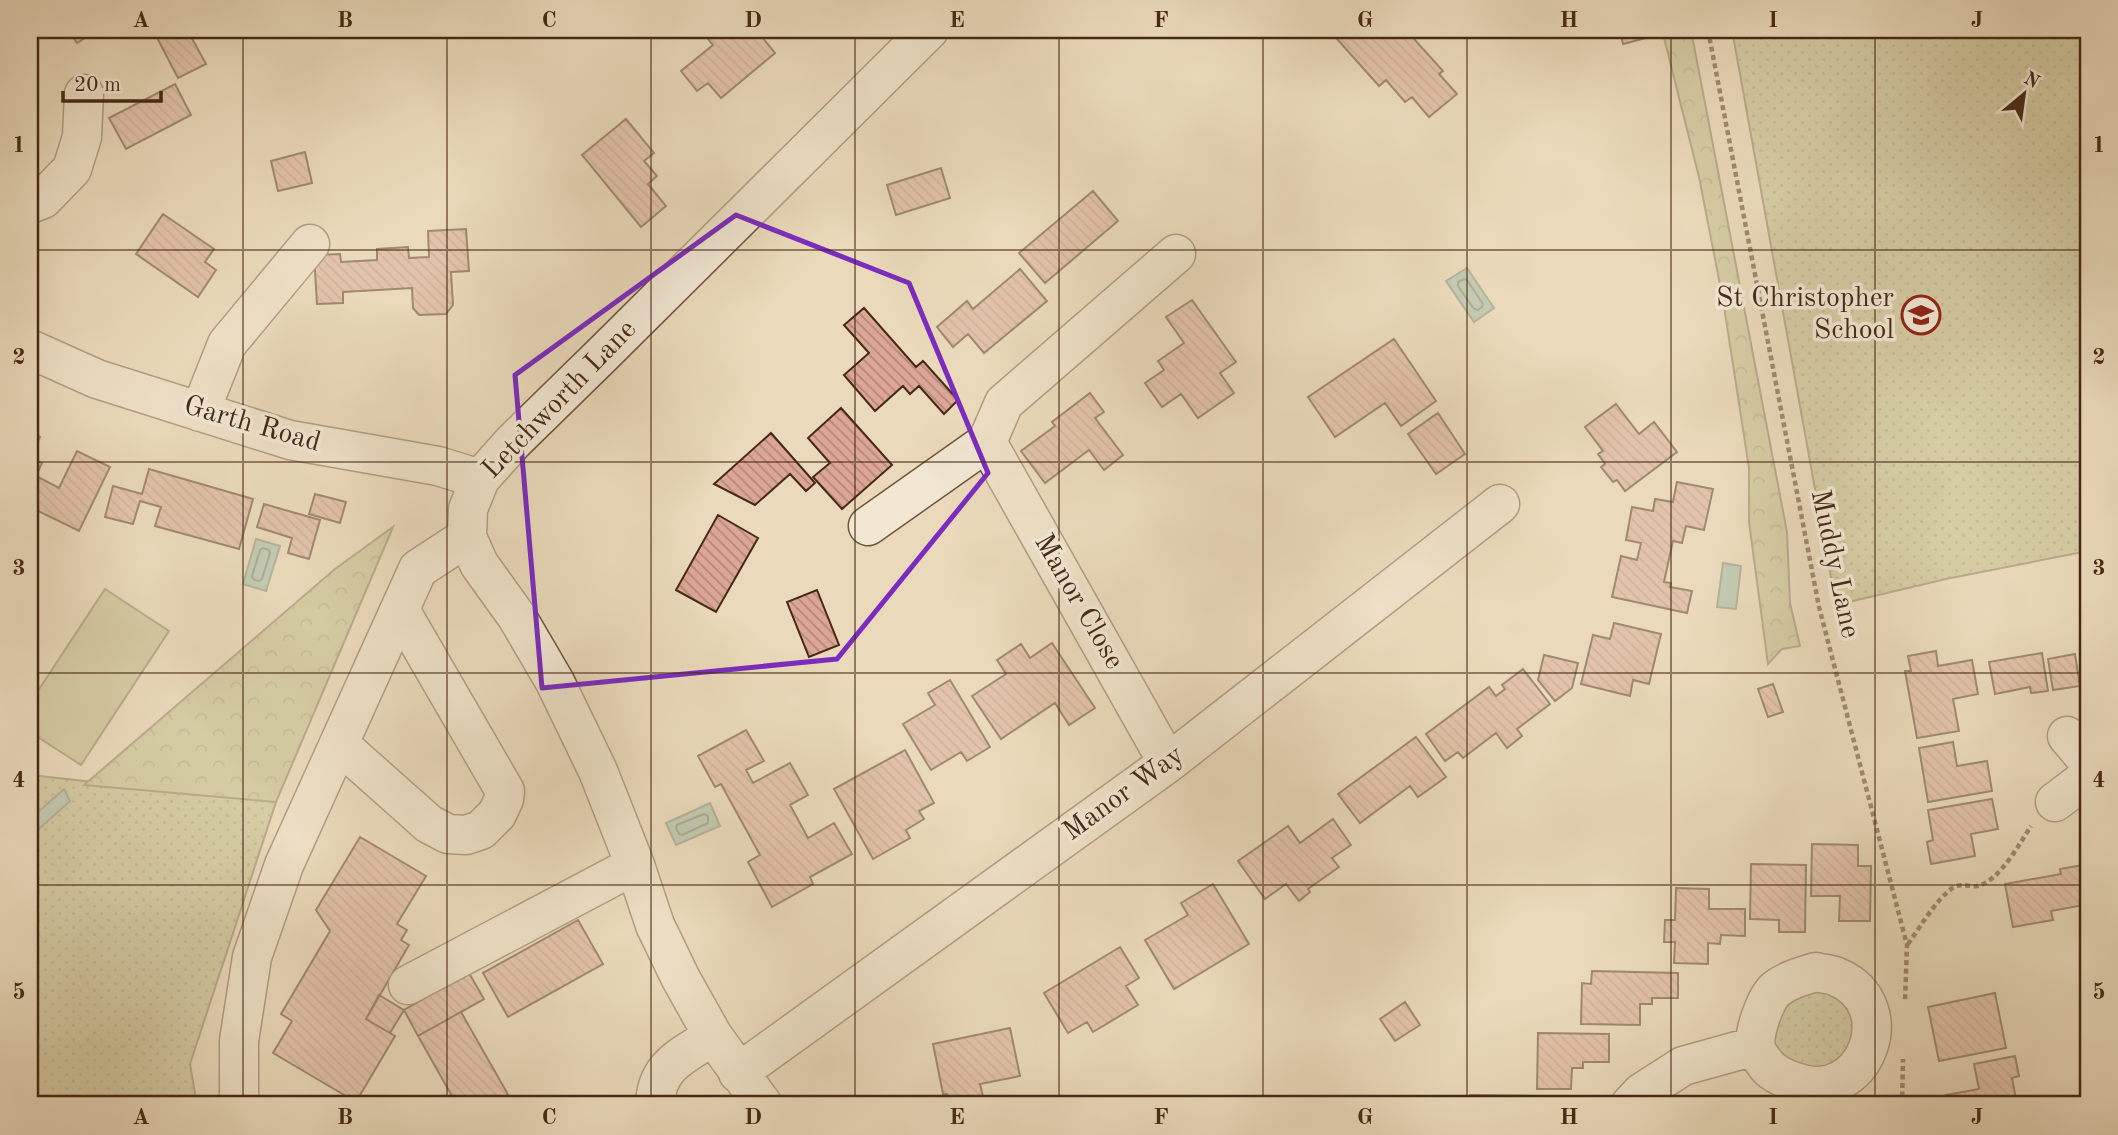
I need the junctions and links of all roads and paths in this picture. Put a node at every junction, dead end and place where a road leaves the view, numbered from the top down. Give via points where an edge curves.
1 (929, 30) edge
2 (1708, 30) edge
3 (84, 94) dead end
4 (30, 204) edge
5 (310, 244) dead end
6 (1176, 254) dead end
7 (30, 349) edge
8 (200, 412) junction
9 (987, 442) junction
10 (480, 479) junction
11 (1500, 503) dead end
12 (867, 526) dead end
13 (467, 537) junction
14 (400, 610) junction
15 (339, 744) junction
16 (1168, 762) junction
17 (2088, 777) edge
18 (2055, 802) joint
19 (635, 865) junction
20 (1907, 945) junction
21 (408, 985) dead end
22 (1905, 1005) dead end
23 (713, 1036) junction
24 (1755, 1046) dead end
25 (1903, 1055) dead end
26 (738, 1073) junction
27 (239, 1105) edge
28 (655, 1105) edge
29 (763, 1105) edge
30 (1630, 1105) edge
31 (1902, 1105) edge

1 - 10 street, Letchworth Lane
2 - 20 path, Muddy Lane via 1819,607
3 - 4 street via 82,137 72,169 43,199
5 - 8 street via 227,344
6 - 9 street via 1004,403
7 - 8 street, Garth Road via 97,379
8 - 10 street, Garth Road via 290,440 438,466
9 - 12 street
9 - 16 street, Manor Close
10 - 13 street, Letchworth Lane via 468,509
11 - 16 street, Manor Way
13 - 14 street via 418,569
13 - 19 street via 479,564 555,682 598,771
14 - 15 street
14 - 15 street via 505,791 504,800 481,830 447,834 429,824
15 - 27 street via 284,864 252,957 239,1041
16 - 26 street, Manor Way
17 - 18 street
18 - 20 path via 2040,812 2002,869 1979,886 1952,888
19 - 21 street
19 - 23 street via 655,925
20 - 22 path, Muddy Lane
23 - 26 street
23 - 28 street via 663,1072
24 - 30 street via 1684,1066
25 - 31 path
26 - 29 street

